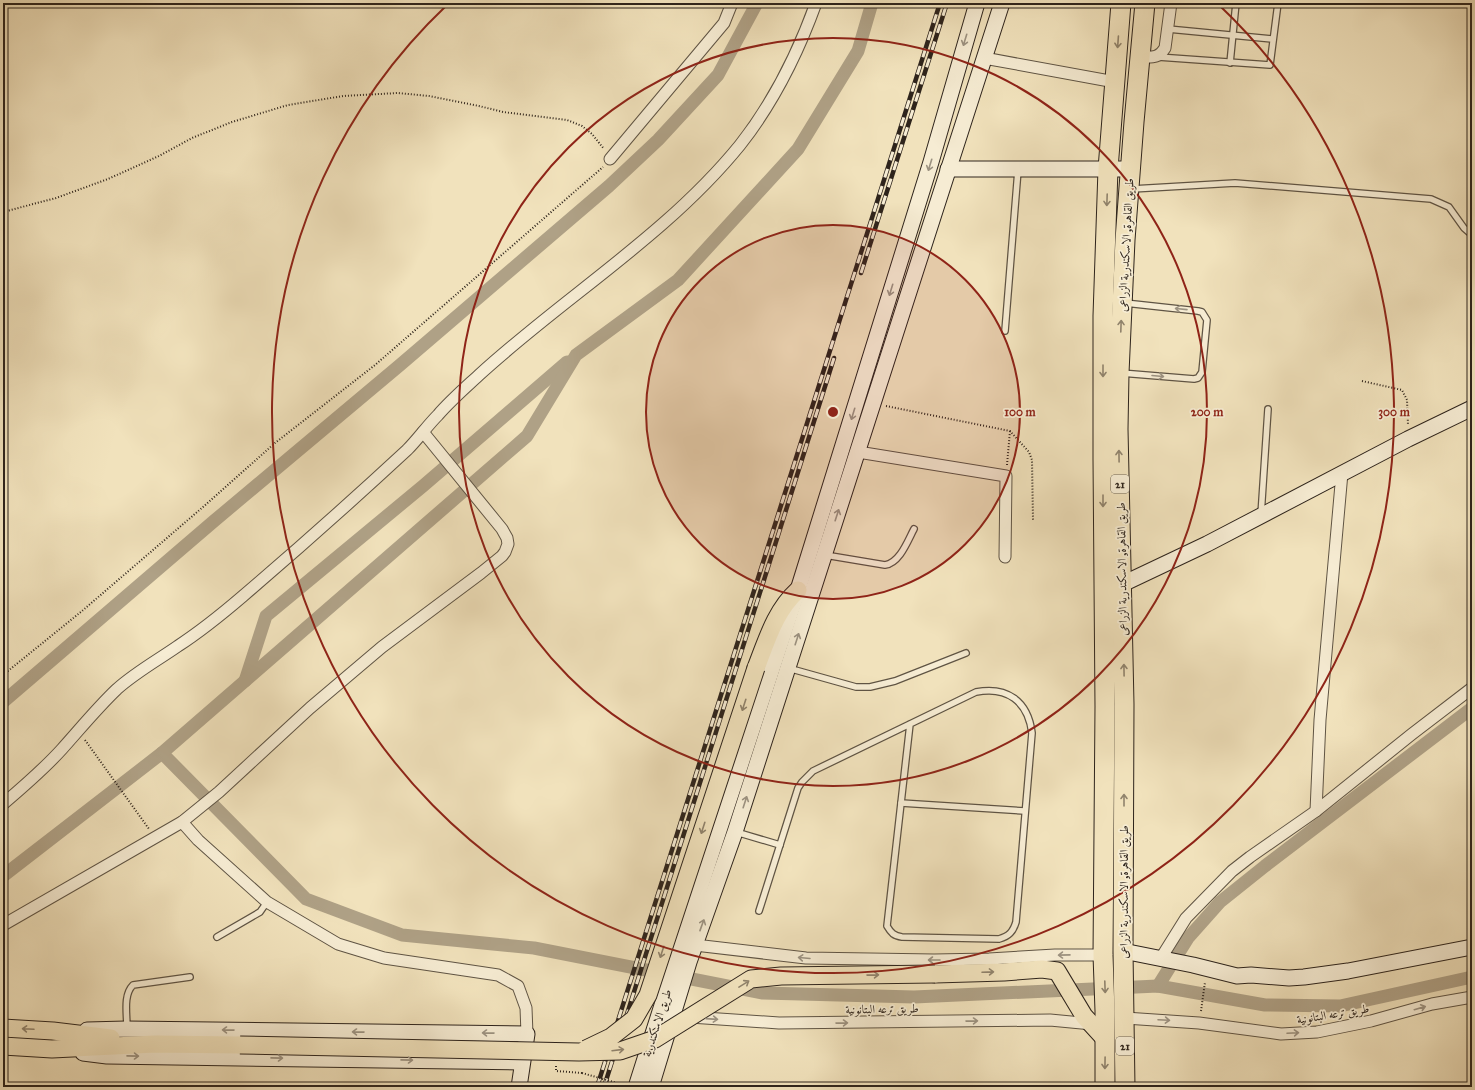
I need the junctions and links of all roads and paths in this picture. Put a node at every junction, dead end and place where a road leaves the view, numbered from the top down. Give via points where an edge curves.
1 (732, 3) edge
2 (816, 3) edge
3 (976, 3) edge
4 (1002, 3) edge
5 (1121, 3) edge
6 (1145, 3) edge
7 (1171, 3) edge
8 (1236, 3) edge
9 (1278, 3) edge
10 (1168, 29) junction
11 (1233, 36) junction
12 (1273, 39) junction
13 (1147, 57) junction
14 (984, 58) junction
15 (1230, 63) junction
16 (1115, 82) junction
17 (610, 159) junction
18 (948, 169) junction
19 (1018, 169) junction
20 (1108, 169) junction
21 (1131, 170) junction
22 (1128, 189) junction
23 (3, 212) edge
24 (1472, 234) edge
25 (1122, 303) junction
26 (1005, 331) dead end
27 (1119, 373) junction
28 (1362, 381) dead end
29 (873, 404) junction
30 (1472, 408) edge
31 (1268, 409) dead end
32 (1010, 431) junction
33 (423, 432) junction
34 (1408, 439) junction
35 (858, 452) junction
36 (1342, 473) junction
37 (1006, 476) junction
38 (1261, 515) junction
39 (1033, 520) dead end
40 (914, 529) dead end
41 (824, 555) junction
42 (1005, 558) dead end
43 (1123, 585) junction
44 (798, 590) junction
45 (1103, 593) junction
46 (966, 653) dead end
47 (788, 667) junction
48 (3, 675) edge
49 (1472, 688) edge
50 (910, 724) junction
51 (78, 731) junction
52 (901, 803) junction
53 (3, 804) edge
54 (1025, 811) junction
55 (1316, 811) junction
56 (182, 822) junction
57 (735, 832) junction
58 (156, 838) junction
59 (780, 845) junction
60 (267, 902) junction
61 (759, 911) dead end
62 (3, 925) edge
63 (217, 937) dead end
64 (695, 945) junction
65 (1472, 947) edge
66 (1103, 958) junction
67 (1124, 958) junction
68 (1166, 959) junction
69 (683, 960) junction
70 (1200, 967) junction
71 (190, 977) dead end
72 (674, 992) junction
73 (1472, 997) edge
74 (1125, 1012) junction
75 (673, 1016) junction
76 (1088, 1020) junction
77 (1199, 1023) junction
78 (3, 1028) edge
79 (126, 1028) junction
80 (53, 1030) junction
81 (526, 1034) junction
82 (1105, 1039) junction
83 (155, 1044) junction
84 (3, 1046) edge
85 (52, 1049) junction
86 (579, 1052) junction
87 (522, 1062) junction
88 (556, 1071) dead end
89 (519, 1087) edge
90 (631, 1087) edge
91 (636, 1087) edge
92 (651, 1087) edge
93 (1105, 1087) edge
94 (1126, 1087) edge

1 - 17 street via 724,23
2 - 33 street via 777,90 740,145 711,177 662,224 488,366
3 -> 44 main road via 931,162
4 - 14 main road
5 -> 16 highway, طريق القاهرة, الاسكندرية الزراعى / 21
6 - 13 highway, طريق القاهرة, الاسكندرية الزراعى / 21
7 - 10 street
8 - 11 lane
9 - 12 lane
10 - 11 lane
10 - 13 street via 1165,48 1161,54
11 - 12 lane
11 - 15 lane
12 - 15 lane via 1272,64
13 - 15 lane
13 - 21 highway, طريق القاهرة, الاسكندرية الزراعى / 21
14 - 16 street
14 - 18 main road
16 - 20 highway, طريق القاهرة, الاسكندرية الزراعى / 21
17 - 23 path via 592,134 582,126 567,120 503,112 429,96 343,96 288,105 232,122 192,138 160,156 108,179 56,198
17 - 48 path via 375,365 275,443 124,575
18 - 19 main road
18 - 29 main road
19 - 20 main road
19 - 26 lane
20 - 21 main road
20 -> 45 highway, طريق القاهرة, الاسكندرية الزراعى / 21 via 1103,324
21 - 22 highway, طريق القاهرة, الاسكندرية الزراعى / 21
22 - 24 lane via 1235,183 1431,199 1450,207 1464,228
22 - 25 highway, طريق القاهرة, الاسكندرية الزراعى / 21
27 -> 25 highway, طريق القاهرة, الاسكندرية الزراعى / 21
27 -> 25 lane via 1198,378 1202,372 1207,320 1202,312 1198,311
43 -> 27 highway, طريق القاهرة, الاسكندرية الزراعى / 21 via 1118,429
28 - 34 path via 1402,390 1407,400
29 - 32 path
29 - 35 main road
30 - 34 main road
31 - 38 lane
32 - 37 path
32 - 39 path via 1029,452 1032,460
33 - 51 street via 282,562 218,617 128,679
33 - 56 street via 502,529 508,544 505,552 382,647
34 - 36 main road
35 - 37 street
41 -> 35 main road
36 - 38 main road
36 - 55 street via 1320,720
37 - 42 street
38 - 43 main road
40 - 41 lane via 898,558 890,564
47 -> 41 main road
43 - 45 main road
67 -> 43 highway, طريق القاهرة, الاسكندرية الزراعى / 21
44 - 69 main road
44 -> 86 main road, bridge via 785,603 776,618 756,668 648,995 634,1019 611,1037
45 - 66 highway, طريق القاهرة, الاسكندرية الزراعى / 21
46 - 47 lane via 895,681 870,687 856,687
57 -> 47 main road
49 - 55 street
50 - 52 lane
50 - 54 lane via 976,692 998,691 1019,702 1026,711 1032,733
50 - 59 lane via 807,776 798,788
51 - 53 street
51 - 58 path
52 - 54 lane
52 - 54 lane via 887,926 890,932 902,937 999,939 1013,930 1016,922
55 - 68 street via 1232,871 1186,918
56 - 58 street
56 - 60 street via 198,840
57 - 59 lane
64 -> 57 main road
58 - 62 street
59 - 61 lane
60 - 63 lane via 260,912
60 - 81 street via 338,944 384,958 498,975 518,986 526,1008
66 -> 64 street via 1055,955 934,960 806,958
64 - 69 main road
65 - 70 main road via 1304,977 1237,976
66 -> 82 highway, طريق القاهرة, الاسكندرية الزراعى / 21
67 - 68 main road
67 - 74 highway, طريق القاهرة, الاسكندرية الزراعى / 21
68 - 70 main road
69 - 72 main road, طريق الاسكندرية
70 - 77 path
71 - 79 lane via 133,985 128,990
72 - 75 main road, طريق الاسكندرية
72 - 91 main road, طريق الاسكندرية
77 -> 73 street, طريق ترعه البتانونية via 1281,1034 1317,1032
74 -> 77 street, طريق ترعه البتانونية
74 - 94 highway, طريق القاهرة, الاسكندرية الزراعى / 21
75 -> 76 street, طريق ترعه البتانونية via 779,1023
75 - 92 main road, طريق الاسكندرية
76 - 82 main road
86 -> 76 main road, bridge via 620,1051 655,1039 751,979 781,976 935,974 1042,969 1057,971
80 -> 78 main road
79 - 80 main road
81 -> 79 main road
80 - 83 main road
81 - 87 main road
82 -> 93 highway, طريق القاهرة, الاسكندرية الزراعى / 21
83 - 85 main road
83 - 86 main road, bridge
84 - 85 main road
85 -> 87 main road via 107,1056
87 - 89 main road
88 - 90 path, bridge via 582,1073

